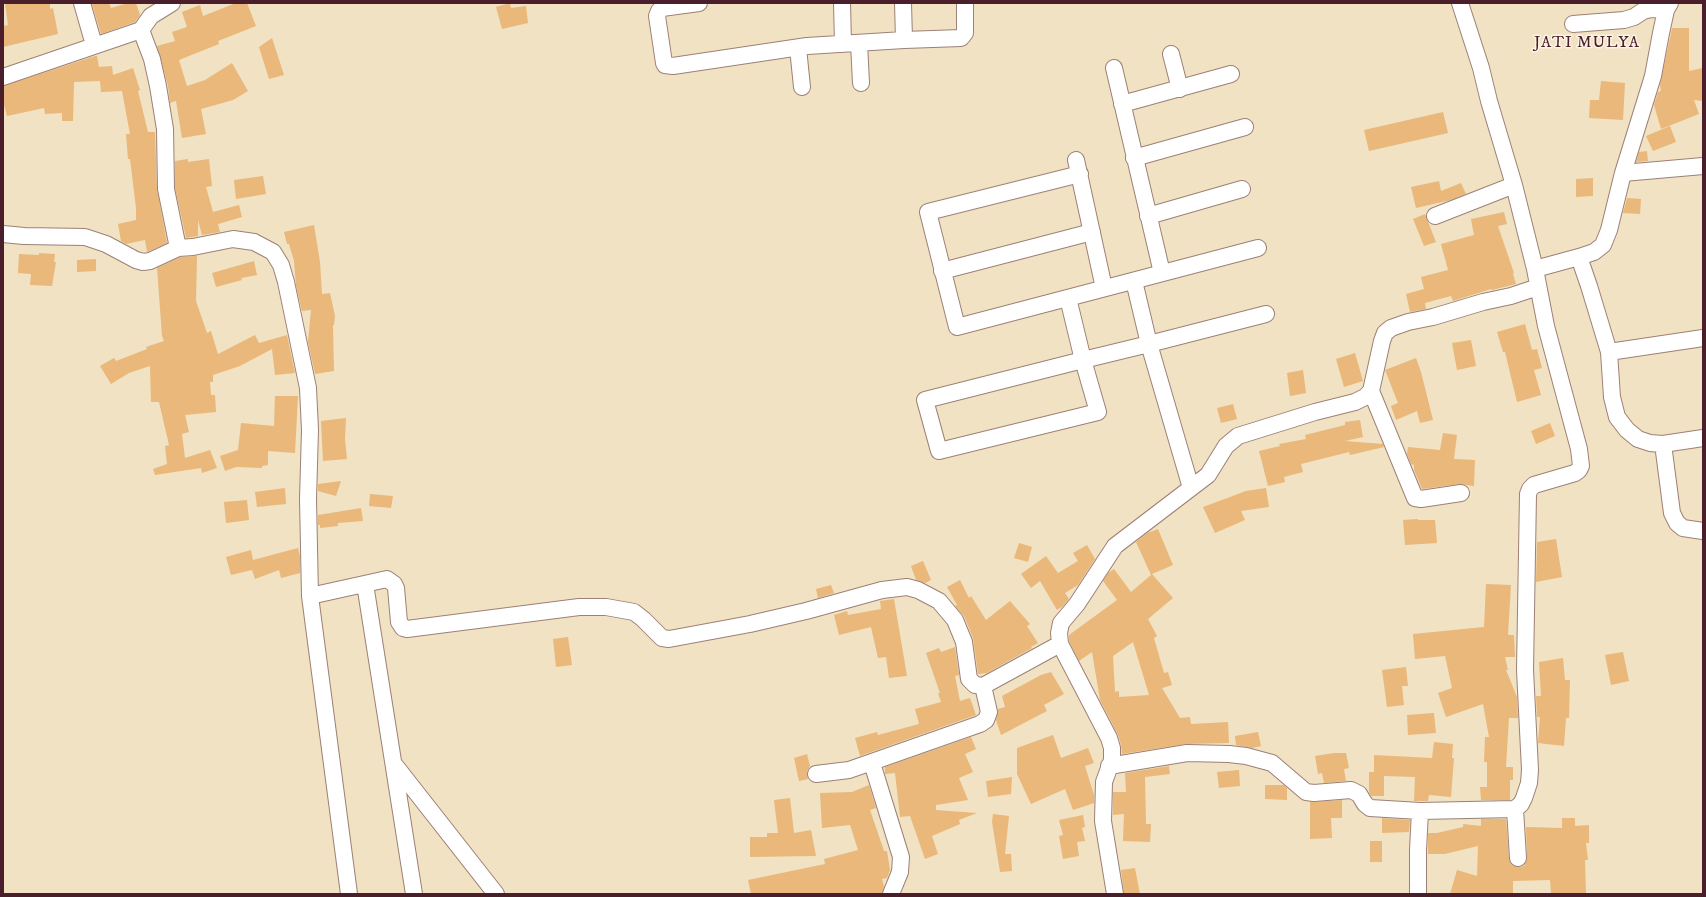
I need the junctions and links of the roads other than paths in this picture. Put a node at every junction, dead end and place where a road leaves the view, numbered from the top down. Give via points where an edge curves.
1 (82, 3) edge
2 (172, 3) edge
3 (699, 3) edge
4 (842, 3) edge
5 (903, 3) edge
6 (964, 3) edge
7 (1460, 3) edge
8 (1668, 7) edge
9 (1573, 24) dead end
10 (141, 30) junction
11 (904, 40) junction
12 (851, 43) junction
13 (94, 45) junction
14 (798, 48) junction
15 (1170, 54) dead end
16 (1114, 68) dead end
17 (1231, 74) dead end
18 (3, 77) edge
19 (861, 83) dead end
20 (802, 87) dead end
21 (1180, 89) junction
22 (1122, 104) junction
23 (1245, 127) dead end
24 (1134, 158) junction
25 (1703, 166) edge
26 (1623, 173) junction
27 (1514, 185) junction
28 (1242, 189) dead end
29 (1148, 216) junction
30 (1435, 216) dead end
31 (1092, 232) junction
32 (3, 234) edge
33 (178, 248) junction
34 (1258, 248) dead end
35 (1579, 258) junction
36 (1535, 269) junction
37 (942, 271) junction
38 (1162, 273) junction
39 (1134, 281) junction
40 (1538, 287) junction
41 (1104, 288) junction
42 (1068, 298) junction
43 (1266, 314) dead end
44 (1703, 338) edge
45 (1149, 344) junction
46 (1608, 352) junction
47 (1083, 360) junction
48 (1371, 391) junction
49 (1703, 438) edge
50 (1663, 444) junction
51 (1190, 488) junction
52 (1461, 492) dead end
53 (1703, 532) edge
54 (365, 584) junction
55 (310, 596) junction
56 (1060, 644) junction
57 (983, 686) junction
58 (393, 762) junction
59 (872, 763) junction
60 (1109, 766) junction
61 (816, 774) dead end
62 (1514, 809) junction
63 (1420, 811) junction
64 (1518, 858) dead end
65 (349, 894) edge
66 (414, 894) edge
67 (496, 894) edge
68 (891, 894) edge
69 (1115, 894) edge
70 (1418, 894) edge

1 - 13 street
2 - 10 street via 151,16
3 - 14 street via 662,8 659,11 657,16 665,65
4 - 12 street
5 - 11 street
6 - 11 street via 964,36 961,38
7 - 27 street
8 - 9 street via 1642,11 1624,20
8 - 26 street via 1653,76
10 - 13 street
10 - 33 street via 152,60 159,92 165,129 166,188
11 - 12 street
12 - 14 street
12 - 19 street
13 - 18 street
14 - 20 street
15 - 21 street
16 - 22 street
17 - 21 street
21 - 22 street
22 - 24 street
23 - 24 street
24 - 29 street
25 - 26 street
26 - 35 street via 1603,245
27 - 30 street
27 - 36 street
28 - 29 street
29 - 38 street
31 - 37 street
31 - 37 street via 1078,167 928,212
31 - 41 street
32 - 33 street via 85,237 143,262
33 - 55 street via 193,248 233,239 245,240 273,252 281,265 308,388
34 - 38 street
35 - 36 street
35 - 46 street via 1590,286
36 - 40 street
37 - 42 street via 957,327
38 - 39 street
39 - 41 street
39 - 45 street
40 - 48 street via 1391,328 1385,333 1382,341
40 - 62 street via 1579,449 1581,466 1575,473 1534,485 1528,494 1525,670 1530,770 1524,798
41 - 42 street
42 - 47 street
43 - 45 street
44 - 46 street
45 - 47 street
45 - 51 street
46 - 50 street via 1612,398 1617,417 1638,439
47 - 47 street via 925,400 939,451 1098,412
48 - 51 street via 1355,402 1238,436 1226,446 1208,475
48 - 52 street via 1414,498
49 - 50 street
50 - 53 street via 1672,513 1683,528
51 - 56 street via 1115,546 1059,627
54 - 55 street
54 - 57 street via 387,579 394,584 399,622 407,629 579,607 606,607 634,612 662,638 669,639 771,619 882,590 907,587 939,601 955,620 964,642 969,679 972,683
54 - 58 street
55 - 65 street
56 - 57 street
56 - 60 street via 1109,738 1113,754
57 - 59 street via 989,712 983,722
58 - 66 street
58 - 67 street
59 - 61 street via 839,772
59 - 68 street via 901,857 900,872
60 - 63 street via 1187,753 1246,756 1272,763 1306,792 1351,790 1359,794 1370,808
60 - 69 street via 1104,782 1103,821
62 - 63 street
62 - 64 street
63 - 70 street

